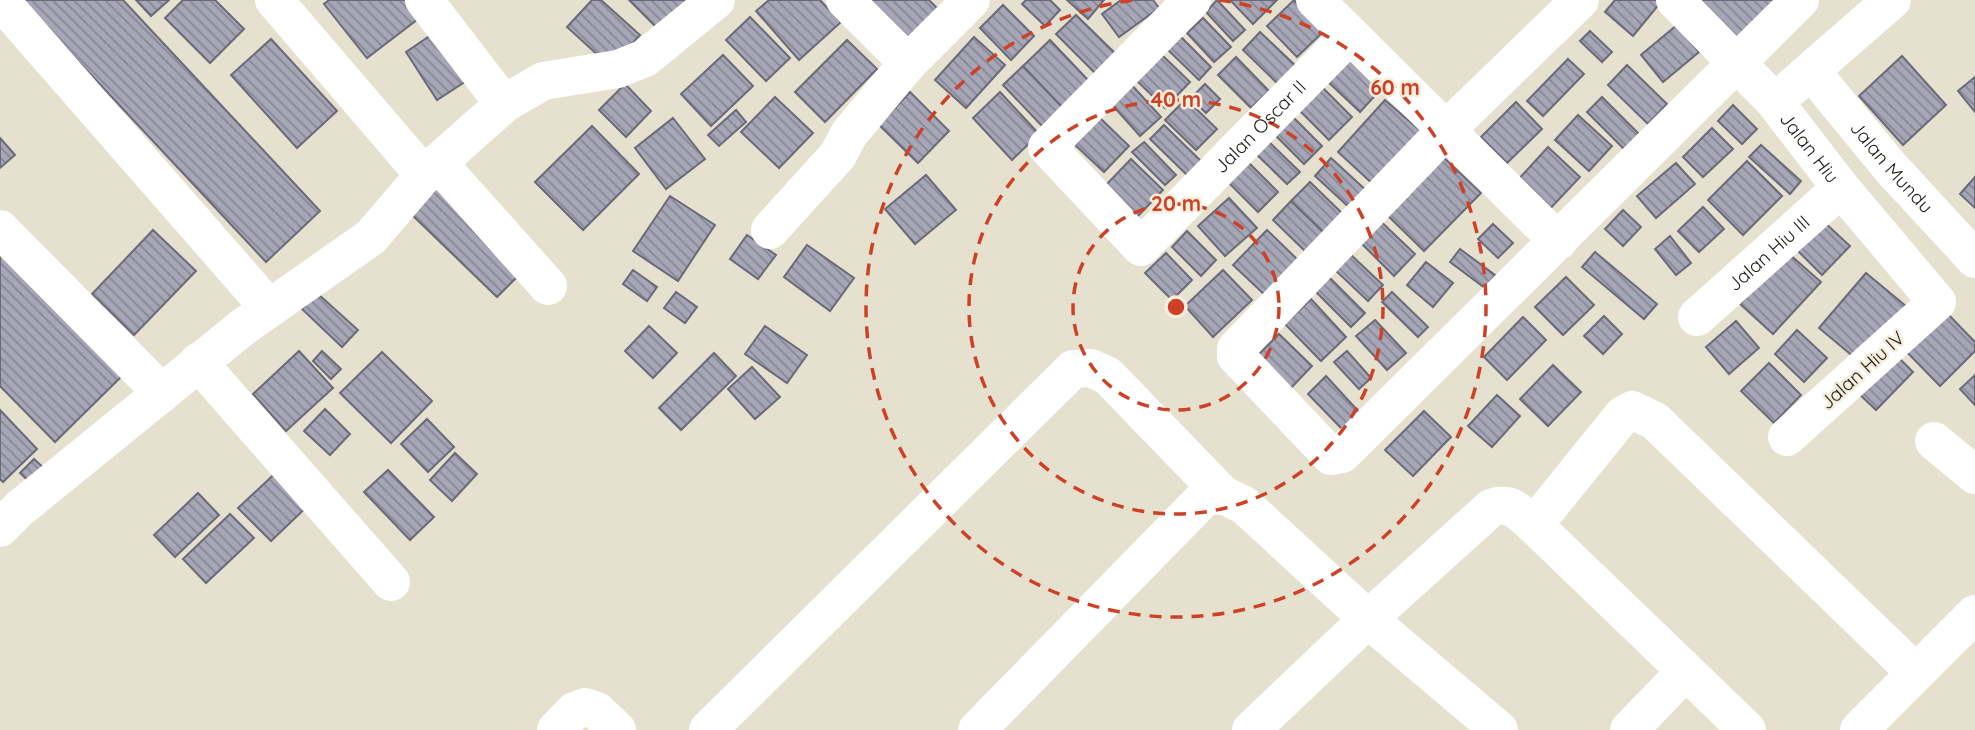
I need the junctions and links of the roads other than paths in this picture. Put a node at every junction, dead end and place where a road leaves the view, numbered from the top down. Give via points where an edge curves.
1 (274, 0) edge
2 (424, 0) edge
3 (716, 0) edge
4 (845, 0) edge
5 (971, 0) edge
6 (1192, 0) edge
7 (1315, 0) edge
8 (1580, 0) edge
9 (1675, 0) edge
10 (1800, 0) edge
11 (1892, 0) edge
12 (5, 12) edge
13 (1350, 35) junction
14 (1736, 62) junction
15 (908, 63) junction
16 (1812, 72) junction
17 (1774, 101) junction
18 (504, 104) junction
19 (1446, 130) junction
20 (431, 169) junction
21 (1841, 188) junction
22 (0, 229) edge
23 (770, 230) dead end
24 (1558, 241) junction
25 (1975, 259) edge
26 (548, 286) dead end
27 (1937, 302) joint
28 (269, 308) junction
29 (1697, 317) dead end
30 (198, 362) junction
31 (163, 393) junction
32 (1787, 437) dead end
33 (1934, 441) dead end
34 (1975, 475) edge
35 (1223, 495) junction
36 (6, 509) edge
37 (1534, 525) junction
38 (391, 582) dead end
39 (1975, 614) edge
40 (1368, 619) junction
41 (1686, 671) junction
42 (1916, 673) junction
43 (983, 728) edge
44 (556, 730) edge
45 (617, 730) edge
46 (708, 730) edge
47 (1251, 730) edge
48 (1499, 730) edge
49 (1629, 730) edge
50 (1747, 730) edge
51 (1859, 730) edge

1 - 20 street
2 - 18 street
3 - 18 street via 645,58 618,69 543,81
4 - 15 street
5 - 15 street
6 - 13 street, Jalan Oscar II via 1047,148 1141,247
7 - 13 street
8 - 19 street
9 - 14 street, Jalan Hiu
10 - 14 street
11 - 16 street
12 - 28 street
13 - 19 street
14 - 17 street, Jalan Hiu
14 - 24 street
15 - 23 street via 849,134 838,155
16 - 17 street
16 - 25 street, Jalan Mundu via 1891,168
17 - 21 street, Jalan Hiu
18 - 20 street
19 - 24 street
19 - 24 street via 1236,349 1236,356 1331,456 1342,454
20 - 26 street
20 - 28 street via 371,237
21 - 27 street, Jalan Hiu
21 - 29 street, Jalan Hiu III
22 - 31 street
27 - 32 street, Jalan Hiu IV
28 - 30 street
30 - 31 street
30 - 38 street
31 - 36 street
33 - 34 street
35 - 40 street via 1244,505
35 - 43 street via 1206,496
35 - 46 street via 1108,376 1091,368 1073,369
37 - 40 street via 1510,505 1491,508
37 - 41 street
37 - 42 street via 1623,415 1632,411 1655,421
39 - 42 street
40 - 47 street
40 - 48 street
41 - 49 street
41 - 50 street
42 - 51 street
44 - 45 street via 573,711 585,707 597,711

